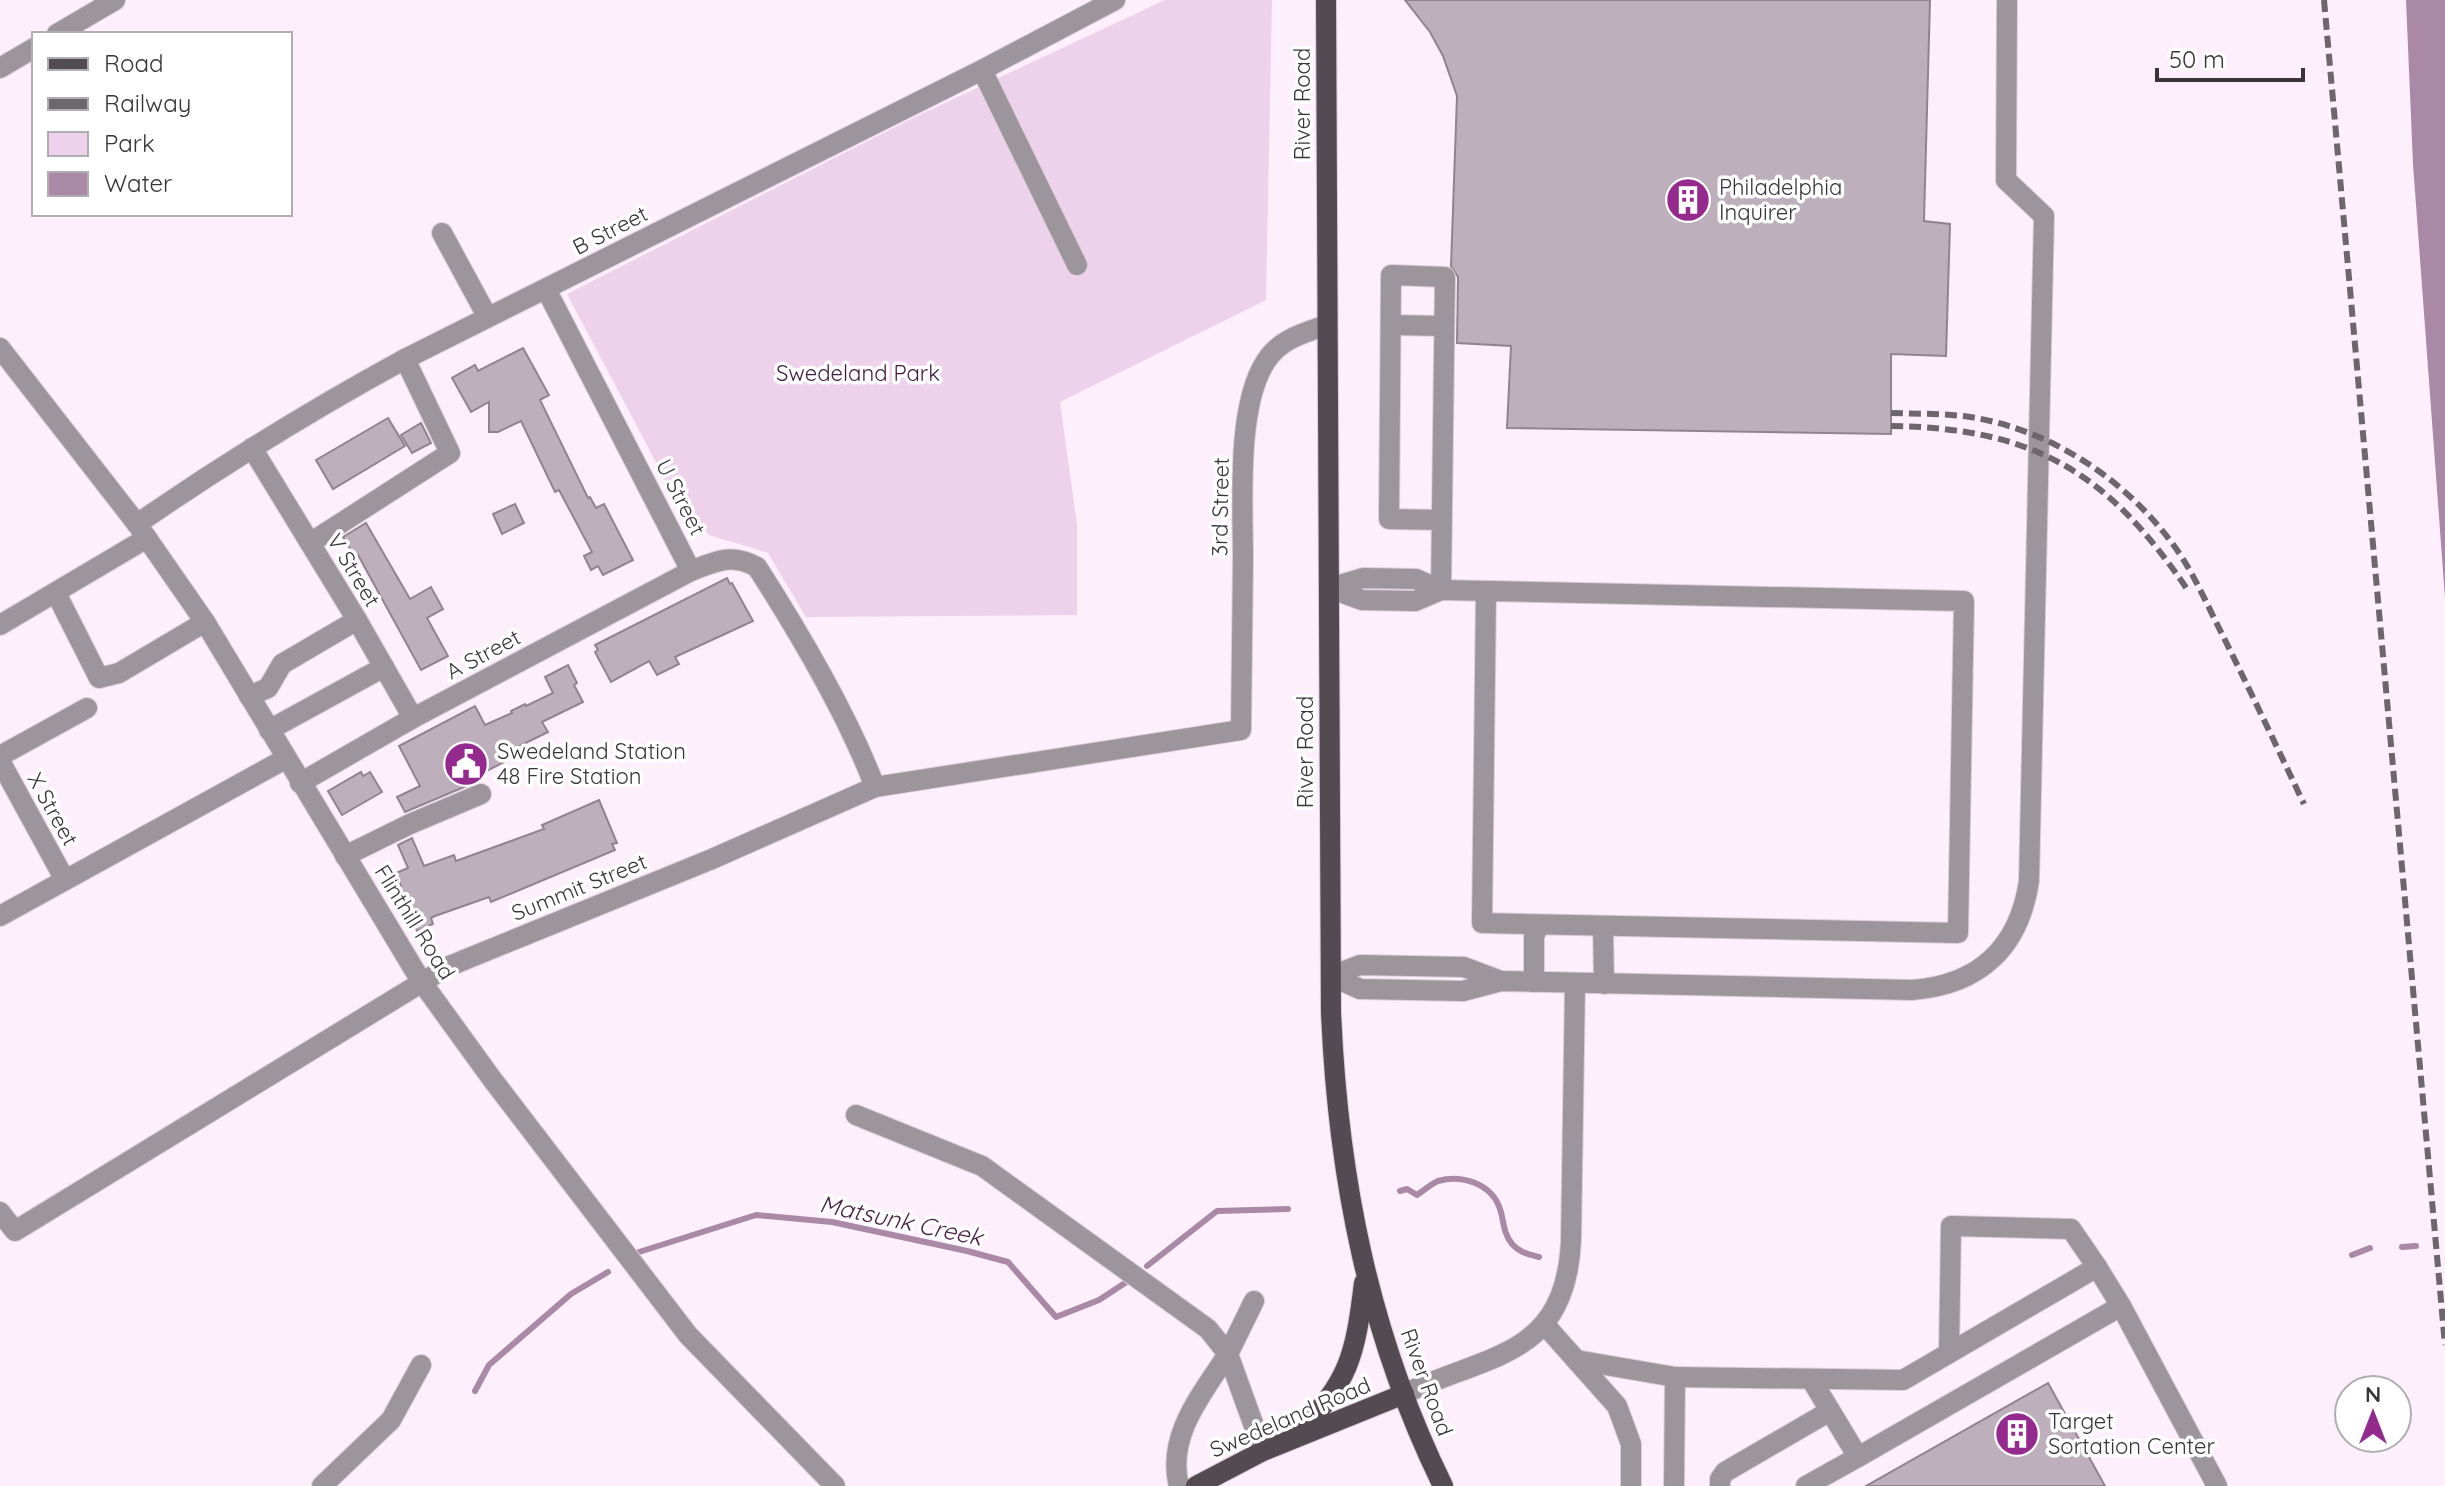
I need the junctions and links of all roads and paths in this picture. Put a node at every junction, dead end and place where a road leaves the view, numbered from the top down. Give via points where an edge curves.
1 (115, 0) edge
2 (1115, 0) edge
3 (1326, 0) edge
4 (2007, 0) edge
5 (60, 32) edge
6 (32, 49) edge
7 (0, 68) edge
8 (982, 70) junction
9 (442, 233) dead end
10 (1077, 265) dead end
11 (546, 289) junction
12 (487, 316) junction
13 (1327, 325) junction
14 (1391, 325) junction
15 (1444, 326) junction
16 (0, 348) edge
17 (405, 359) junction
18 (252, 448) junction
19 (1441, 520) junction
20 (142, 531) junction
21 (310, 543) junction
22 (691, 571) junction
23 (1329, 588) junction
24 (1441, 590) junction
25 (1486, 591) junction
26 (56, 593) junction
27 (357, 620) junction
28 (205, 622) junction
29 (0, 625) edge
30 (384, 667) junction
31 (249, 696) junction
32 (87, 708) dead end
33 (413, 718) junction
34 (269, 730) junction
35 (1241, 730) joint
36 (0, 759) edge
37 (285, 759) junction
38 (300, 783) junction
39 (875, 787) junction
40 (481, 794) dead end
41 (345, 856) junction
42 (65, 880) junction
43 (0, 916) edge
44 (1539, 925) junction
45 (1603, 926) junction
46 (1331, 976) junction
47 (421, 981) junction
48 (1534, 982) junction
49 (1575, 983) junction
50 (1604, 984) junction
51 (856, 1115) dead end
52 (0, 1212) edge
53 (2097, 1267) junction
54 (1365, 1275) junction
55 (1254, 1301) dead end
56 (2121, 1306) junction
57 (1545, 1325) junction
58 (1949, 1353) junction
59 (1228, 1354) junction
60 (1576, 1360) junction
61 (421, 1365) dead end
62 (1675, 1377) junction
63 (1811, 1379) junction
64 (1404, 1394) junction
65 (1830, 1411) junction
66 (1292, 1439) junction
67 (1263, 1451) junction
68 (1858, 1457) junction
69 (322, 1486) edge
70 (835, 1486) edge
71 (1179, 1486) edge
72 (1196, 1486) edge
73 (1443, 1486) edge
74 (1631, 1486) edge
75 (1674, 1486) edge
76 (1720, 1486) edge
77 (1806, 1486) edge
78 (2217, 1486) edge

1 - 5 street
2 - 8 street, B Street
3 - 13 main road, River Road
4 - 50 street via 2006,180 2044,216 2029,881 2019,922 1983,967 1932,989
6 - 7 street
8 - 10 street
8 - 11 street, B Street
9 - 12 street
11 - 12 street, B Street
11 - 22 street, U Street
12 - 17 street, B Street
13 - 23 main road, River Road
13 - 35 street, 3rd Street via 1291,338 1271,353 1251,396 1243,476
14 - 15 street
14 - 15 street via 1391,275 1445,277
14 - 19 street via 1389,519
15 - 19 street
16 - 20 street, Flinthill Road
17 - 18 street, B Street
17 - 21 street via 450,453
18 - 20 street, B Street
18 - 21 street, V Street
19 - 24 street
20 - 26 street, B Street
20 - 28 street, Flinthill Road
21 - 27 street, V Street
22 - 33 street, A Street
22 - 39 street, U Street via 726,557 757,567 831,696
23 - 24 street via 1362,600 1407,601
23 - 46 main road, River Road
24 - 25 street
25 - 44 street via 1482,923
25 - 45 street via 1964,601 1958,933
26 - 28 street via 99,678 119,673
26 - 29 street, B Street
27 - 30 street, V Street
27 - 31 street via 282,664 268,688
28 - 31 street, Flinthill Road
30 - 33 street, V Street
30 - 34 street
31 - 34 street, Flinthill Road
32 - 36 street
33 - 38 street, A Street
34 - 37 street, Flinthill Road
35 - 39 street, Summit Street
36 - 42 street, X Street
37 - 38 street, Flinthill Road
37 - 42 street
38 - 41 street, Flinthill Road
39 - 47 street, Summit Street
40 - 41 street
41 - 47 street, Flinthill Road
42 - 43 street
44 - 45 street
44 - 48 street via 1534,936
45 - 50 street
46 - 48 street via 1360,989 1463,991 1501,981
46 - 54 main road, River Road via 1340,1144
47 - 52 street, Summit Street via 15,1231
47 - 70 street, Flinthill Road via 688,1335
48 - 49 street
49 - 50 street
49 - 57 street via 1570,1260 1562,1296
51 - 59 street via 982,1166 1208,1329
53 - 56 street
53 - 58 street
53 - 58 street via 2071,1229 1951,1226
54 - 64 main road, River Road
54 - 66 main road via 1347,1367 1331,1398
55 - 59 street
56 - 68 street
56 - 78 street
57 - 60 street
57 - 64 street via 1521,1345
58 - 63 street via 1903,1380
59 - 67 street
59 - 71 street via 1187,1416 1176,1455
60 - 62 street
60 - 74 street via 1617,1406 1631,1444
61 - 69 street via 391,1420
62 - 63 street
62 - 75 street
63 - 65 street
64 - 66 main road, Swedeland Road
64 - 73 main road, River Road
65 - 68 street
65 - 76 street via 1725,1472
66 - 67 main road, Swedeland Road
67 - 72 main road, Swedeland Road
68 - 77 street

